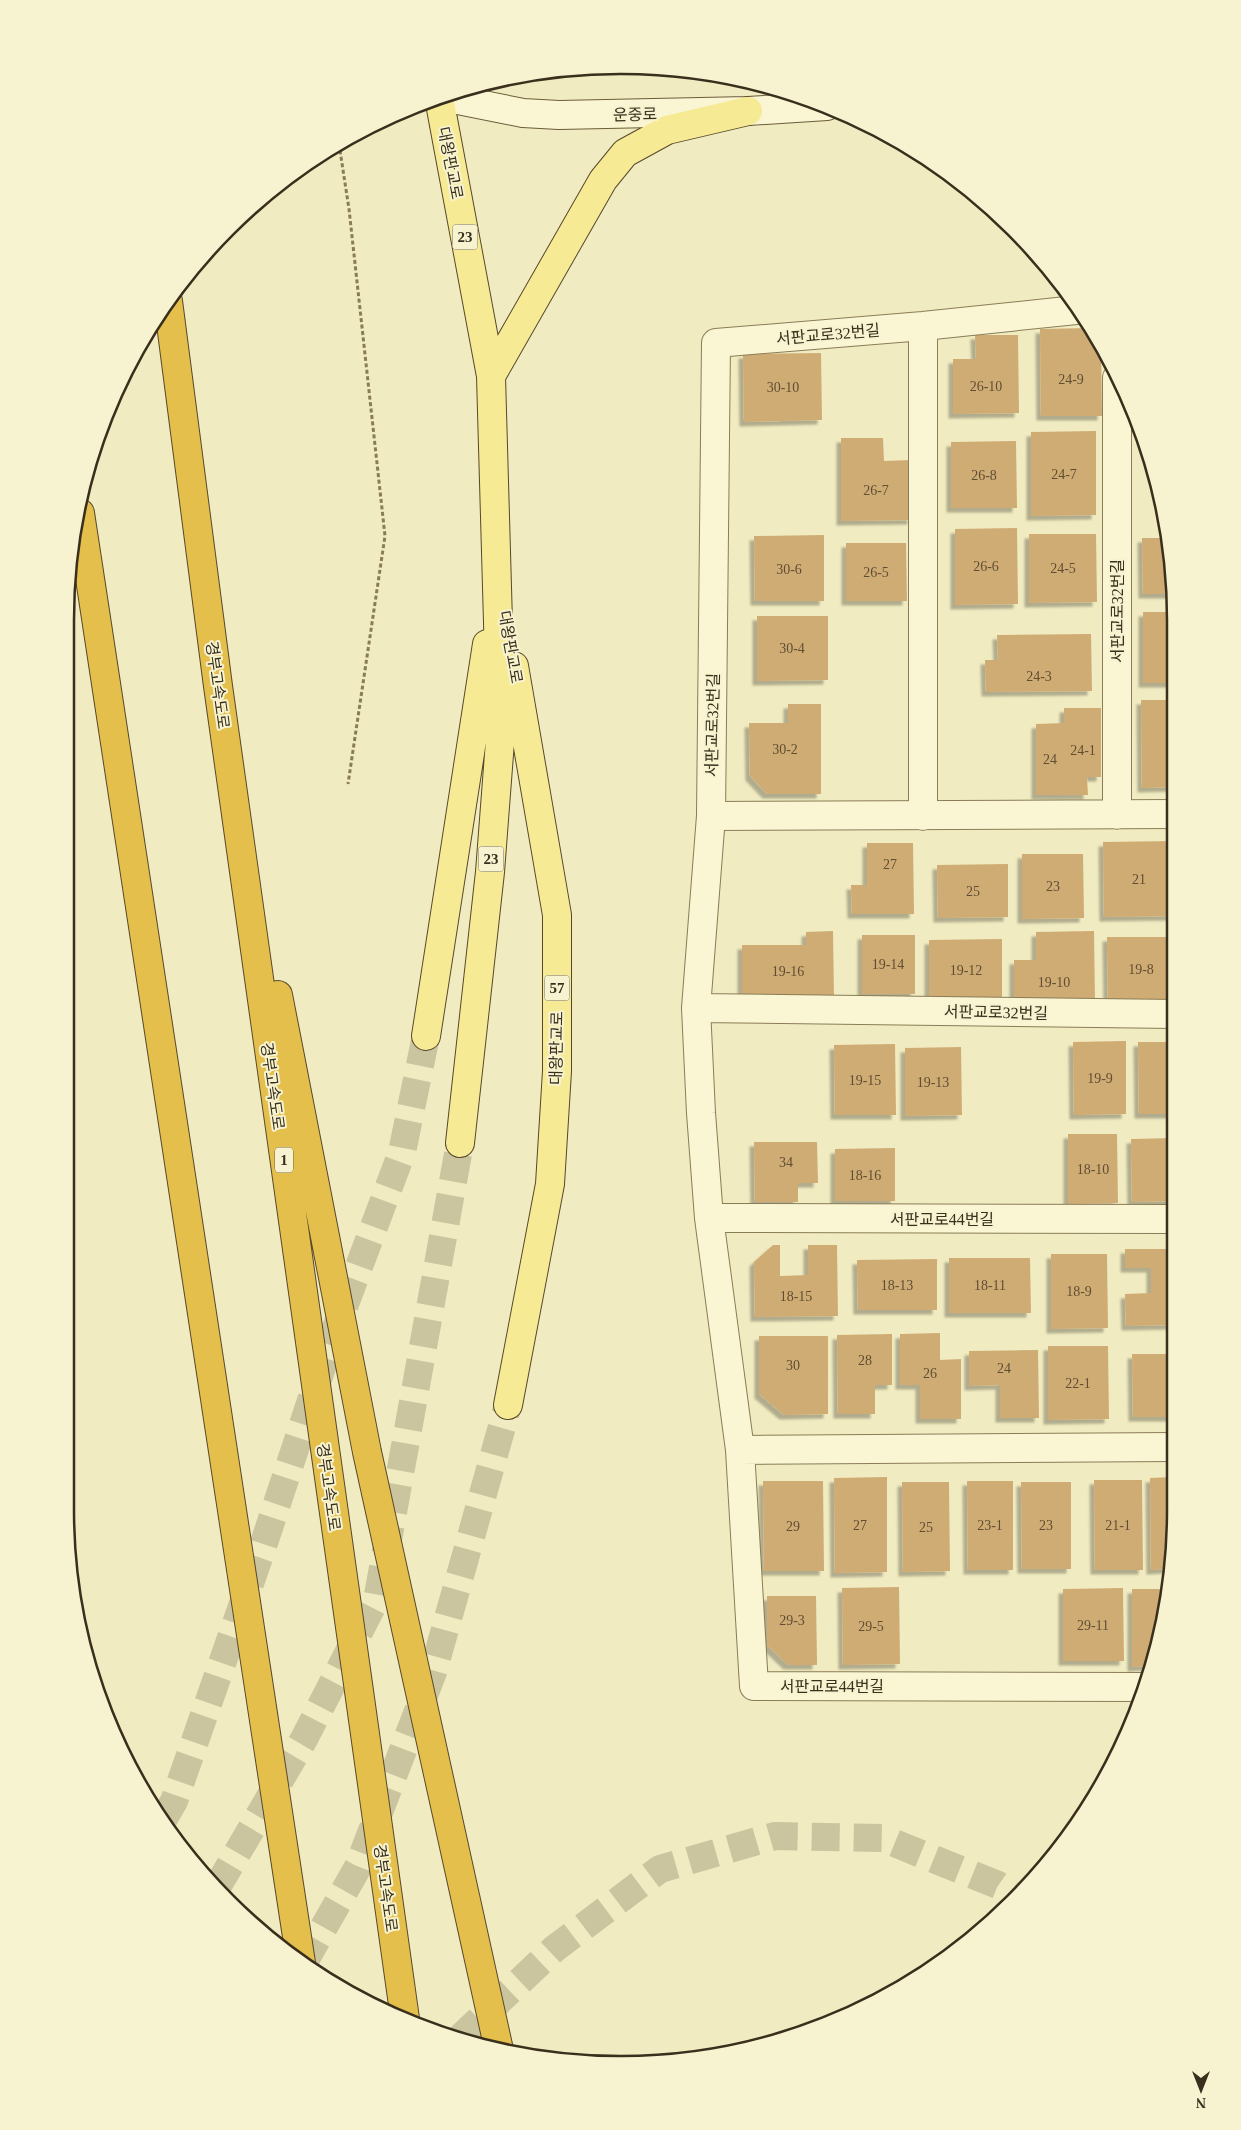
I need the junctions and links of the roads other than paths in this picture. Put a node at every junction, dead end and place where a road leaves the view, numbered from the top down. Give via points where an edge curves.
1 (458, 99) edge
2 (440, 105) edge
3 (808, 107) edge
4 (748, 111) junction
5 (1070, 311) edge
6 (169, 312) edge
7 (923, 326) junction
8 (491, 376) junction
9 (1117, 392) edge
10 (82, 526) edge
11 (498, 573) junction
12 (218, 686) junction
13 (1167, 814) edge
14 (1117, 815) junction
15 (711, 816) junction
16 (923, 816) junction
17 (696, 1008) junction
18 (1167, 1014) edge
19 (426, 1036) tunnel mouth
20 (700, 1113) joint
21 (460, 1143) tunnel mouth
22 (709, 1218) junction
23 (1167, 1220) edge
24 (508, 1405) tunnel mouth
25 (1167, 1447) edge
26 (740, 1450) junction
27 (1137, 1687) edge
28 (299, 1951) edge
29 (403, 2011) edge
30 (497, 2042) edge

1 - 4 street, 운중로 via 523,112 559,115
2 - 8 main road, 대왕판교로 / 23
3 - 4 street, 운중로
4 - 8 main road via 667,130 625,153 603,180
5 - 7 street
6 - 12 highway, 경부고속도로 / 1
7 - 15 street, 서판교로32번길 via 716,343
7 - 16 street
8 - 11 main road, 대왕판교로
9 - 14 street, 서판교로32번길
10 - 28 highway
11 - 19 main road, 대왕판교로
11 - 21 main road, 대왕판교로 / 23 via 501,728 488,891
11 - 24 main road, 대왕판교로 / 57 via 557,915 557,1071 550,1184
12 - 29 highway, 경부고속도로 / 1
12 - 30 highway via 367,1452
13 - 14 street
14 - 16 street
15 - 16 street
15 - 17 street, 서판교로32번길
17 - 18 street, 서판교로32번길
17 - 20 street, 서판교로32번길
20 - 22 street, 서판교로44번길
22 - 23 street, 서판교로44번길
22 - 26 street, 서판교로44번길
25 - 26 street
26 - 27 street, 서판교로44번길 via 754,1686

